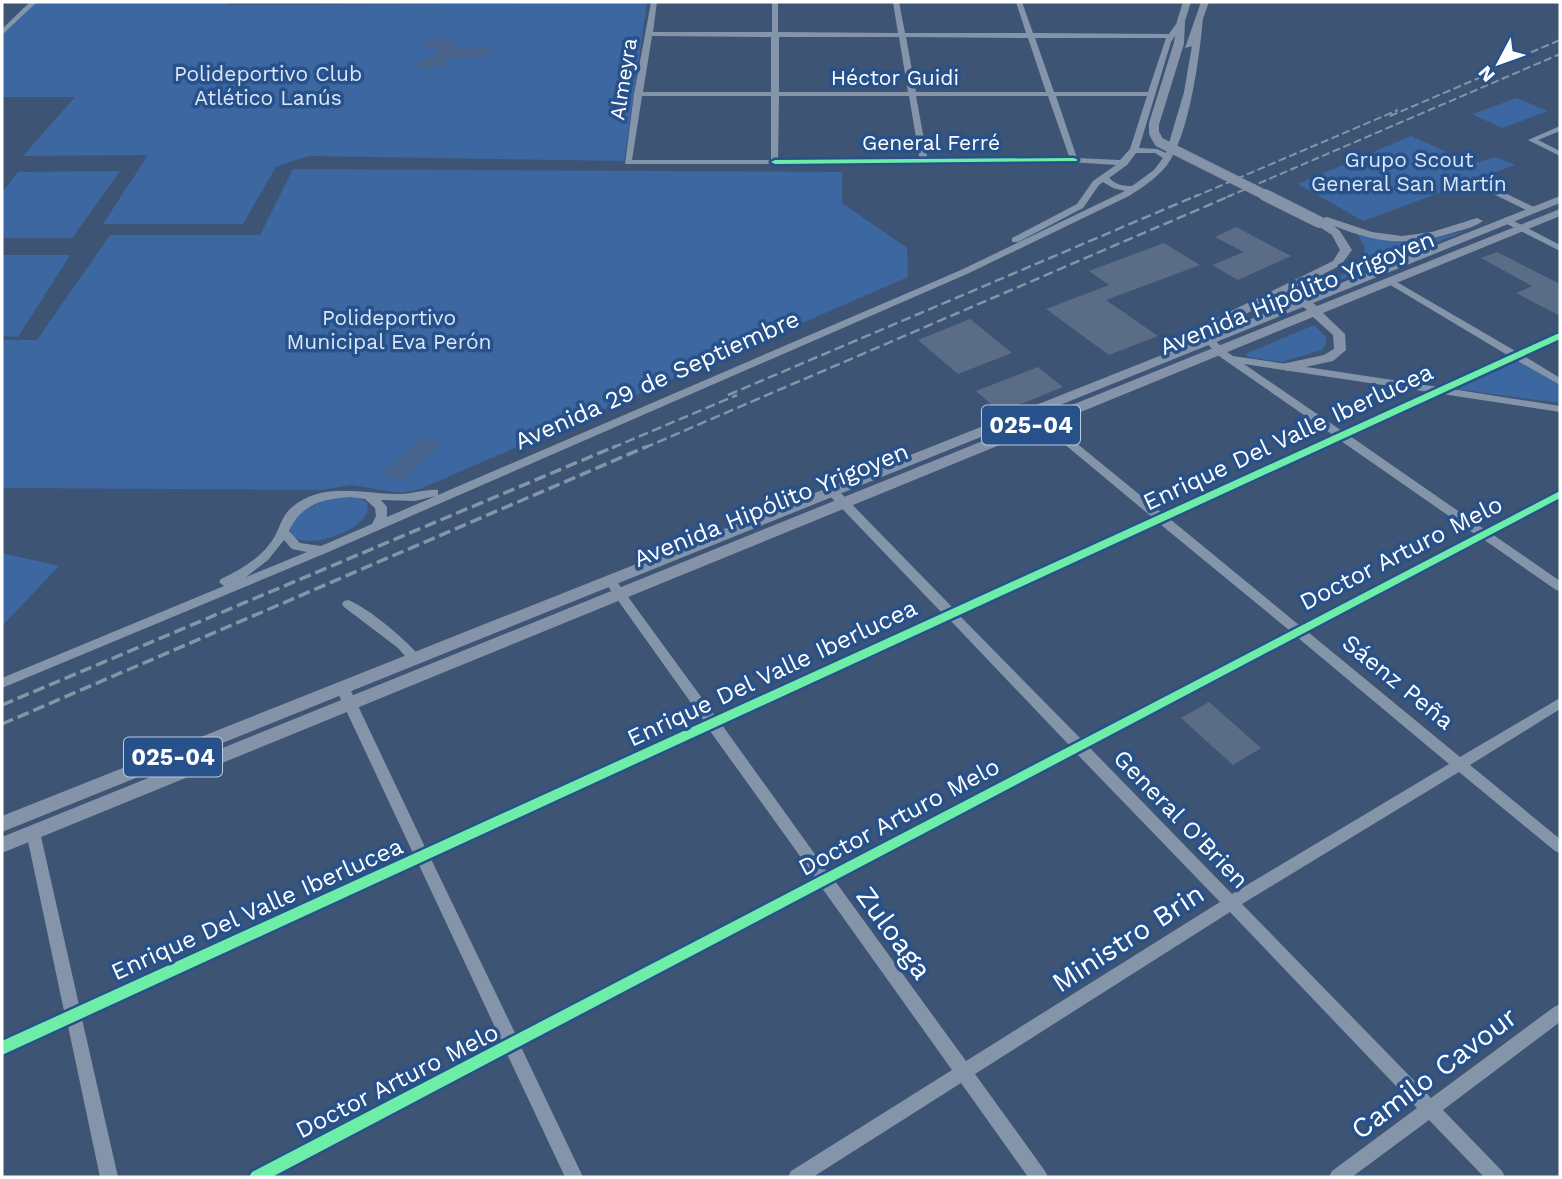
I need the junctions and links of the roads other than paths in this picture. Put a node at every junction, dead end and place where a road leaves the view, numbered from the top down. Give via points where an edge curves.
1 (34, 2) edge
2 (654, 2) edge
3 (775, 2) edge
4 (896, 2) edge
5 (1019, 2) edge
6 (1187, 2) edge
7 (1205, 2) edge
8 (1200, 17) junction
9 (1181, 21) joint
10 (2, 33) edge
11 (648, 34) junction
12 (775, 35) junction
13 (903, 35) junction
14 (1030, 35) junction
15 (1179, 42) junction
16 (638, 94) junction
17 (775, 94) junction
18 (913, 94) junction
19 (1052, 94) junction
20 (1151, 94) junction
21 (1560, 128) edge
22 (1134, 150) junction
23 (1560, 154) edge
24 (1168, 158) junction
25 (1074, 160) joint
26 (1087, 160) junction
27 (923, 161) dead end
28 (628, 162) joint
29 (1124, 163) junction
30 (1102, 178) junction
31 (1472, 180) dead end
32 (1134, 189) junction
33 (1560, 199) edge
34 (1533, 210) junction
35 (1560, 212) edge
36 (1327, 220) junction
37 (1506, 220) junction
38 (1522, 228) junction
39 (1560, 248) edge
40 (1390, 281) junction
41 (1300, 292) junction
42 (1321, 308) junction
43 (1201, 329) junction
44 (1560, 335) edge
45 (1220, 351) junction
46 (1178, 354) junction
47 (1516, 356) junction
48 (1287, 367) junction
49 (1560, 382) edge
50 (1439, 392) junction
51 (1560, 409) edge
52 (1042, 421) junction
53 (1342, 437) junction
54 (367, 494) junction
55 (1560, 494) edge
56 (839, 497) junction
57 (1161, 519) junction
58 (377, 525) junction
59 (283, 532) junction
60 (1484, 534) junction
61 (323, 550) junction
62 (1560, 587) edge
63 (616, 588) junction
64 (348, 604) dead end
65 (953, 613) junction
66 (1298, 630) junction
67 (416, 660) junction
68 (2, 676) edge
69 (2, 683) edge
70 (346, 697) junction
71 (1560, 703) edge
72 (713, 724) junction
73 (1080, 746) junction
74 (1461, 764) junction
75 (2, 824) edge
76 (33, 832) junction
77 (2, 845) edge
78 (1560, 847) edge
79 (424, 857) junction
80 (823, 880) junction
81 (1231, 903) junction
82 (1560, 1012) edge
83 (74, 1016) junction
84 (511, 1045) junction
85 (2, 1048) edge
86 (964, 1073) junction
87 (1430, 1108) junction
88 (109, 1177) edge
89 (257, 1177) edge
90 (574, 1177) edge
91 (797, 1177) edge
92 (1039, 1177) edge
93 (1338, 1177) edge
94 (1496, 1177) edge

1 - 10 street
2 - 11 street, Almeyra
3 - 12 street
4 - 13 street
5 - 14 street
6 - 9 main road, Avenida 29 de Septiembre
7 - 8 main road
8 - 15 main road
8 - 24 street via 1199,44
9 - 15 street, Avenida 29 de Septiembre
11 - 12 street
11 - 16 street, Almeyra
12 - 13 street
12 - 17 street
13 - 14 street
13 - 18 street
14 - 15 street
14 - 19 street
15 - 20 street, Avenida 29 de Septiembre
15 - 36 main road, bridge via 1166,138
15 - 41 main road, bridge via 1154,133 1159,142 1319,222 1343,241 1346,250 1337,263
16 - 17 street, Héctor Guidi
16 - 28 street, Almeyra
17 - 18 street, Héctor Guidi
17 - 28 street via 775,162
18 - 19 street, Héctor Guidi
18 - 27 street
19 - 20 street, Héctor Guidi
19 - 25 street
20 - 22 street, Avenida 29 de Septiembre
21 - 23 street via 1532,140
22 - 24 street via 1151,150
22 - 29 street, Avenida 29 de Septiembre
24 - 32 street, Avenida 29 de Septiembre
25 - 26 street
26 - 29 street
26 - 30 street via 1100,166
29 - 30 street, Avenida 29 de Septiembre
30 - 32 street via 1115,187
30 - 54 street, Avenida 29 de Septiembre via 1080,206 1012,242 436,493 406,500
31 - 34 street
32 - 58 street, Avenida 29 de Septiembre via 964,272
33 - 34 main road, Avenida Hipólito Yrigoyen / 025-04
34 - 37 main road, Avenida Hipólito Yrigoyen / 025-04
35 - 38 main road, Avenida Hipólito Yrigoyen / 025-04
36 - 37 main road via 1369,235 1411,241 1487,218
36 - 41 main road via 1346,234 1352,262
37 - 38 street
37 - 41 main road, Avenida Hipólito Yrigoyen / 025-04
38 - 39 street
38 - 40 main road, Avenida Hipólito Yrigoyen / 025-04
40 - 42 main road, Avenida Hipólito Yrigoyen / 025-04
40 - 47 street
41 - 42 main road
41 - 43 main road
41 - 45 main road, Avenida Hipólito Yrigoyen / 025-04
42 - 45 main road, Avenida Hipólito Yrigoyen / 025-04
42 - 48 main road via 1339,334 1341,345 1336,354
43 - 45 street
43 - 46 main road via 1179,344
44 - 47 street, Enrique Del Valle Iberlucea
45 - 46 main road, Avenida Hipólito Yrigoyen / 025-04
45 - 48 street
45 - 52 main road, Avenida Hipólito Yrigoyen / 025-04
45 - 53 street
46 - 56 main road, Avenida Hipólito Yrigoyen / 025-04
47 - 49 street
47 - 50 street, Enrique Del Valle Iberlucea
48 - 50 street
50 - 51 street
50 - 53 street, Enrique Del Valle Iberlucea
52 - 56 main road, Avenida Hipólito Yrigoyen / 025-04
52 - 57 street, Sáenz Peña
53 - 57 street, Enrique Del Valle Iberlucea
53 - 60 street
54 - 58 street via 381,507
54 - 59 street, Avenida 29 de Septiembre via 337,493 299,508
55 - 60 street, Doctor Arturo Melo
56 - 63 main road, Avenida Hipólito Yrigoyen / 025-04
56 - 65 street, General O'Brien
57 - 65 street, Enrique Del Valle Iberlucea
57 - 66 street, Sáenz Peña
58 - 61 street, Avenida 29 de Septiembre
59 - 61 street via 296,546
59 - 68 street, Avenida 29 de Septiembre via 258,565 235,578
60 - 62 street
60 - 66 street, Doctor Arturo Melo
61 - 69 street, Avenida 29 de Septiembre
63 - 67 main road, Avenida Hipólito Yrigoyen / 025-04
63 - 70 main road, Avenida Hipólito Yrigoyen / 025-04
63 - 72 street, Zuloaga
64 - 67 street
65 - 72 street, Enrique Del Valle Iberlucea
65 - 73 street, General O'Brien
66 - 73 street, Doctor Arturo Melo
66 - 74 street, Sáenz Peña
67 - 70 main road, Avenida Hipólito Yrigoyen / 025-04
70 - 75 main road, Avenida Hipólito Yrigoyen / 025-04
70 - 76 main road, Avenida Hipólito Yrigoyen / 025-04
70 - 79 street
71 - 74 street, Ministro Brin
72 - 79 street, Enrique Del Valle Iberlucea
72 - 80 street, Zuloaga
73 - 80 street, Doctor Arturo Melo
73 - 81 street, General O'Brien
74 - 78 street, Sáenz Peña
74 - 81 street, Ministro Brin
76 - 77 main road, Avenida Hipólito Yrigoyen / 025-04
76 - 83 street
79 - 83 street, Enrique Del Valle Iberlucea
79 - 84 street
80 - 84 street, Doctor Arturo Melo
80 - 86 street, Zuloaga
81 - 86 street, Ministro Brin
81 - 87 street, General O'Brien
82 - 87 street, Camilo Cavour
83 - 85 street, Enrique Del Valle Iberlucea
83 - 88 street
84 - 89 street, Doctor Arturo Melo
84 - 90 street
86 - 91 street, Ministro Brin
86 - 92 street, Zuloaga
87 - 93 street, Camilo Cavour
87 - 94 street, General O'Brien

